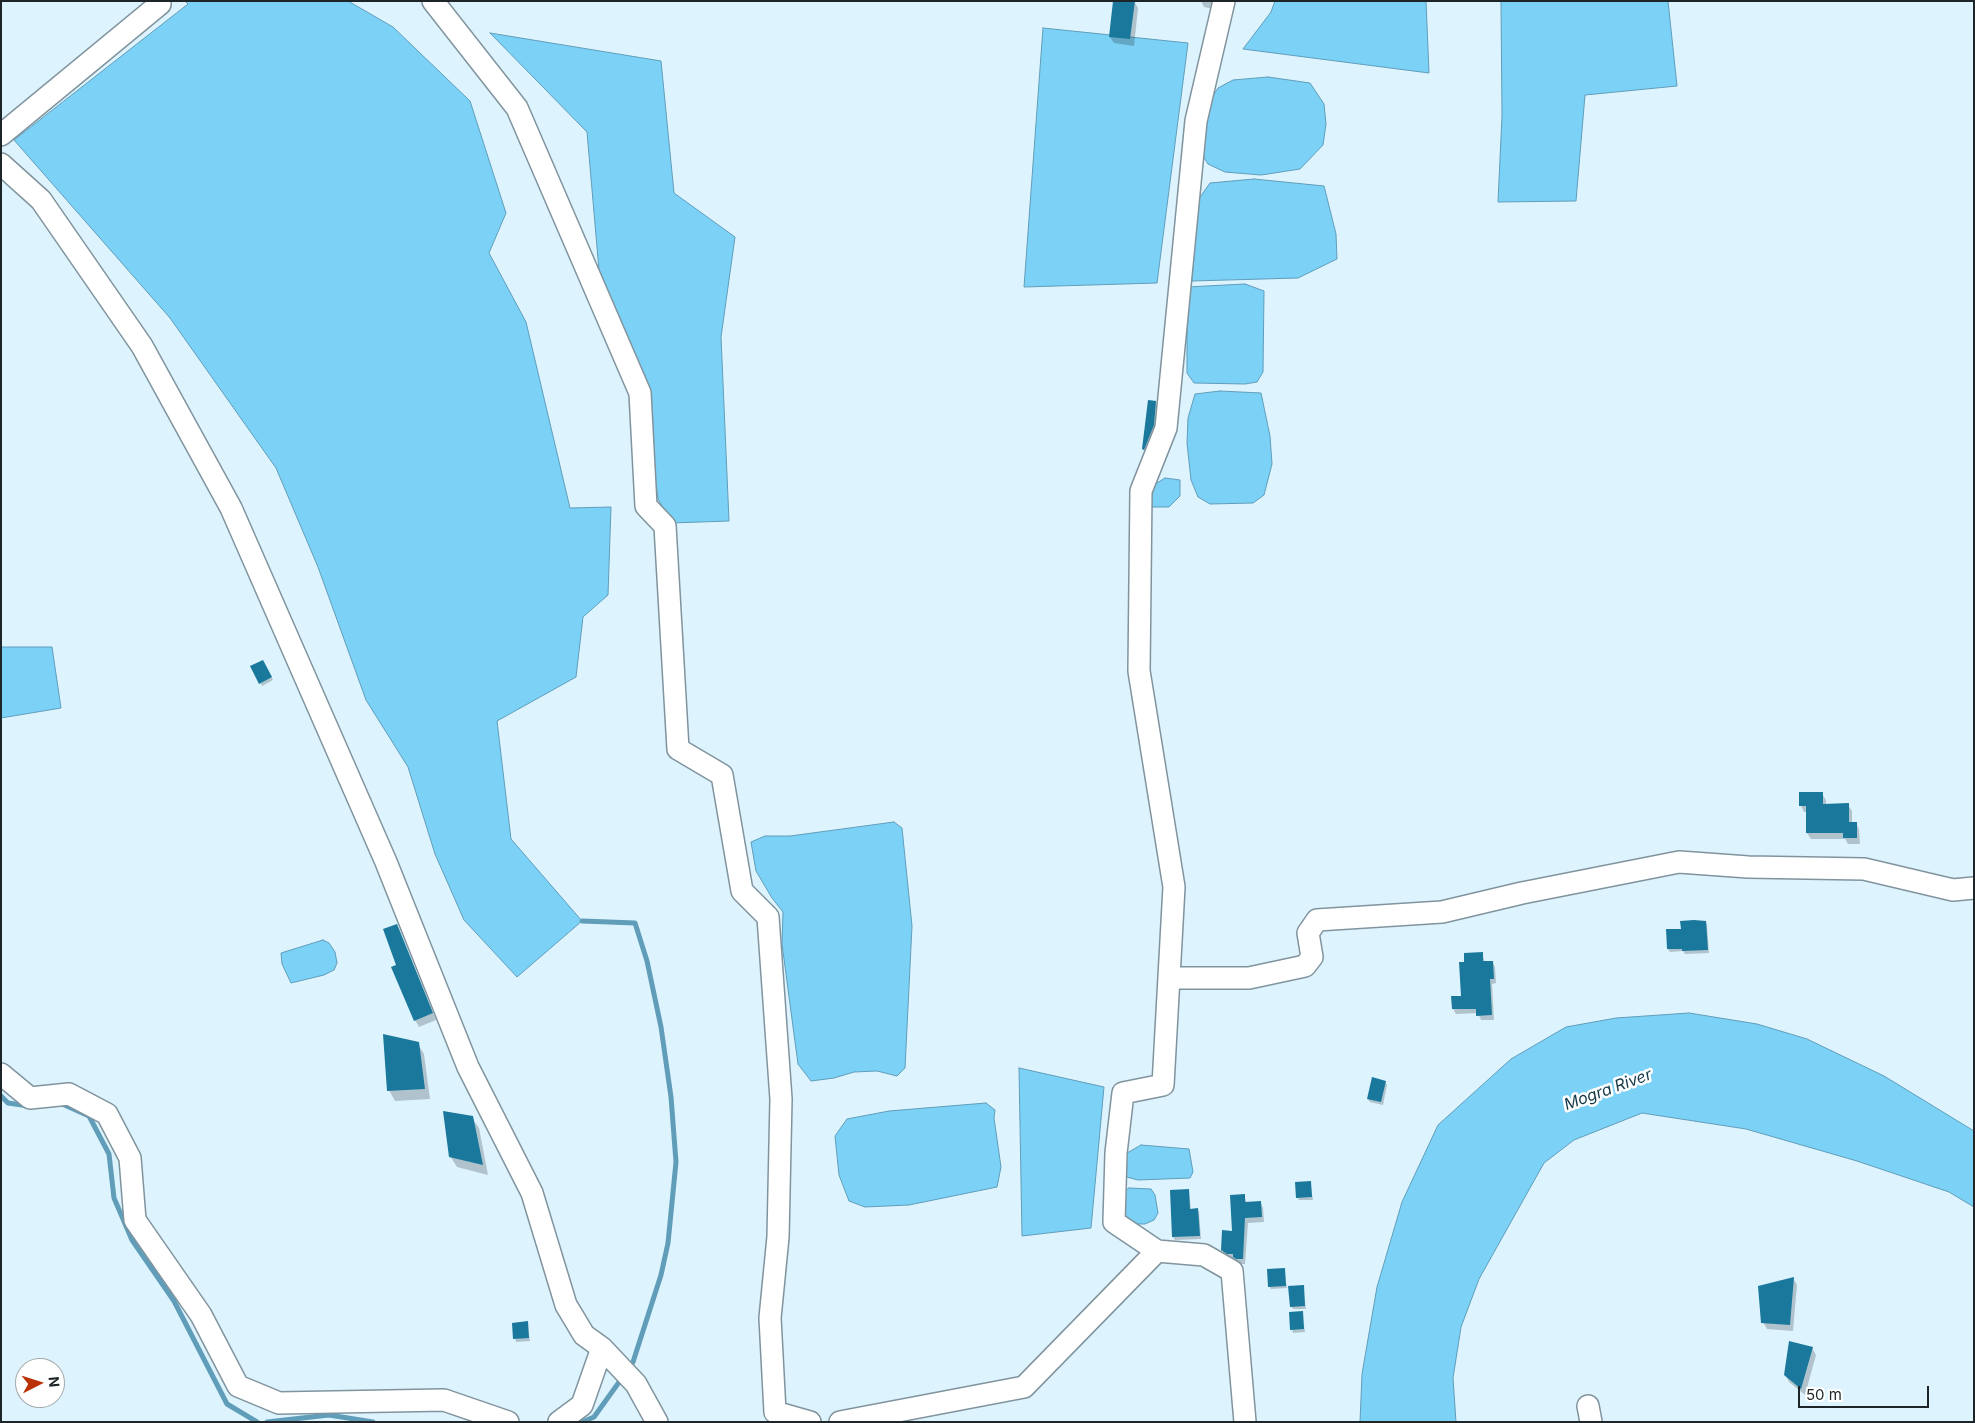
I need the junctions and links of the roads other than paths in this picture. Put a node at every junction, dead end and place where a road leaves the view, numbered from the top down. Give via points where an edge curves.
1 (157, 1) edge
2 (434, 1) edge
3 (1224, 1) edge
4 (1, 134) edge
5 (1, 164) edge
6 (1974, 888) edge
7 (1169, 978) junction
8 (1, 1074) edge
9 (1157, 1251) junction
10 (602, 1348) junction
11 (508, 1422) edge
12 (559, 1422) edge
13 (657, 1422) edge
14 (810, 1422) edge
15 (840, 1422) edge
16 (1245, 1422) edge

1 - 4 street via 160,4
2 - 14 street via 516,108 640,393 646,506 664,526 678,749 722,775 742,891 768,917 781,1099 778,1237 770,1318 775,1412
3 - 7 street via 1196,121 1166,428 1141,491 1139,671 1174,886
5 - 10 street via 41,200 142,346 231,508 386,862 468,1067 532,1193 566,1305 584,1335
6 - 7 street via 1952,890 1864,869 1678,862 1442,912 1317,920 1308,933 1312,957 1305,966 1249,978
7 - 9 street via 1163,1085 1122,1094 1116,1153 1114,1222
8 - 11 street via 30,1098 69,1094 107,1114 130,1158 135,1220 202,1315 238,1386 279,1403 444,1400
9 - 15 street via 1024,1388
9 - 16 street via 1204,1255 1232,1271
10 - 12 street via 582,1404
10 - 13 street via 636,1384

